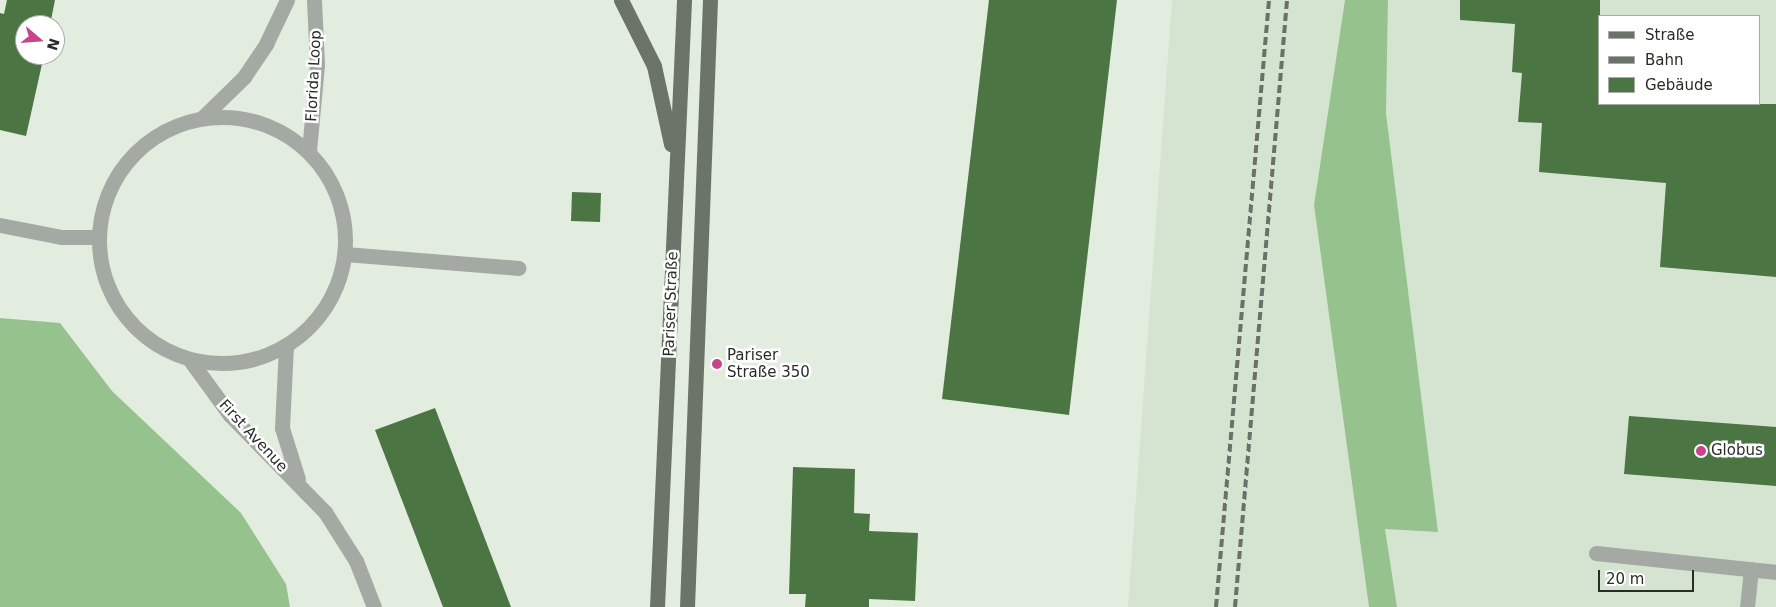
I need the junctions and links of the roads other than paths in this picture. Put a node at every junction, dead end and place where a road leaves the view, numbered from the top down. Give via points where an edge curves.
1 (287, 0) edge
2 (314, 0) edge
3 (621, 0) edge
4 (684, 0) edge
5 (710, 0) edge
6 (202, 118) junction
7 (309, 151) junction
8 (676, 182) junction
9 (0, 225) edge
10 (98, 237) junction
11 (345, 254) junction
12 (518, 268) dead end
13 (286, 346) junction
14 (190, 360) junction
15 (300, 486) junction
16 (1596, 553) dead end
17 (1750, 569) junction
18 (1776, 572) edge
19 (374, 607) edge
20 (657, 607) edge
21 (687, 607) edge
22 (1747, 607) edge

1 - 6 street via 266,44 244,77
2 - 7 street, Florida Loop via 318,64
3 - 8 main road via 654,66 669,127
4 - 8 main road, Pariser Straße
5 - 21 main road, Pariser Straße
6 - 7 street via 240,117 277,129
6 - 10 street via 174,125 128,159 112,182 102,209
7 - 11 street via 339,198 345,226
8 - 20 main road, Pariser Straße
9 - 10 street via 61,237
10 - 14 street via 102,270 114,300 133,327 159,347
11 - 12 street
11 - 13 street via 339,282 326,307 309,329
13 - 14 street via 264,357 240,363 214,364
13 - 15 street, First Avenue via 282,428
14 - 15 street, First Avenue via 230,415
15 - 19 street, First Avenue via 325,512 356,561
16 - 17 street
17 - 18 street
17 - 22 street

